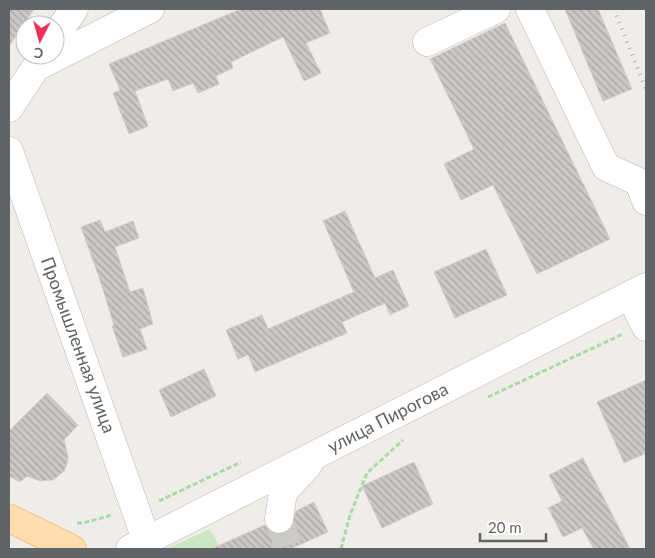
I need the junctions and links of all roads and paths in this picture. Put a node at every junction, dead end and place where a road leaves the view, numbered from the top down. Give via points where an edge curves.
1 (74, 9) edge
2 (150, 9) edge
3 (496, 9) edge
4 (530, 9) edge
5 (65, 22) edge
6 (427, 42) dead end
7 (65, 49) edge
8 (37, 65) edge
9 (9, 108) edge
10 (9, 151) edge
11 (646, 201) edge
12 (638, 291) edge
13 (646, 325) edge
14 (486, 398) dead end
15 (407, 436) dead end
16 (320, 452) junction
17 (137, 508) junction
18 (9, 518) edge
19 (279, 518) tunnel mouth
20 (75, 522) dead end
21 (138, 544) edge
22 (72, 549) edge
23 (341, 549) edge

1 - 5 street
2 - 7 street
3 - 6 street
4 - 11 street via 606,167 638,182
8 - 9 street
10 - 17 street, Промышленная улица
12 - 13 street
12 - 16 street, улица Пирогова
13 - 14 path
15 - 23 path via 367,473
16 - 19 street via 282,492
16 - 21 street, улица Пирогова
17 - 20 path via 83,523
17 - 21 street, Промышленная улица
18 - 22 main road

